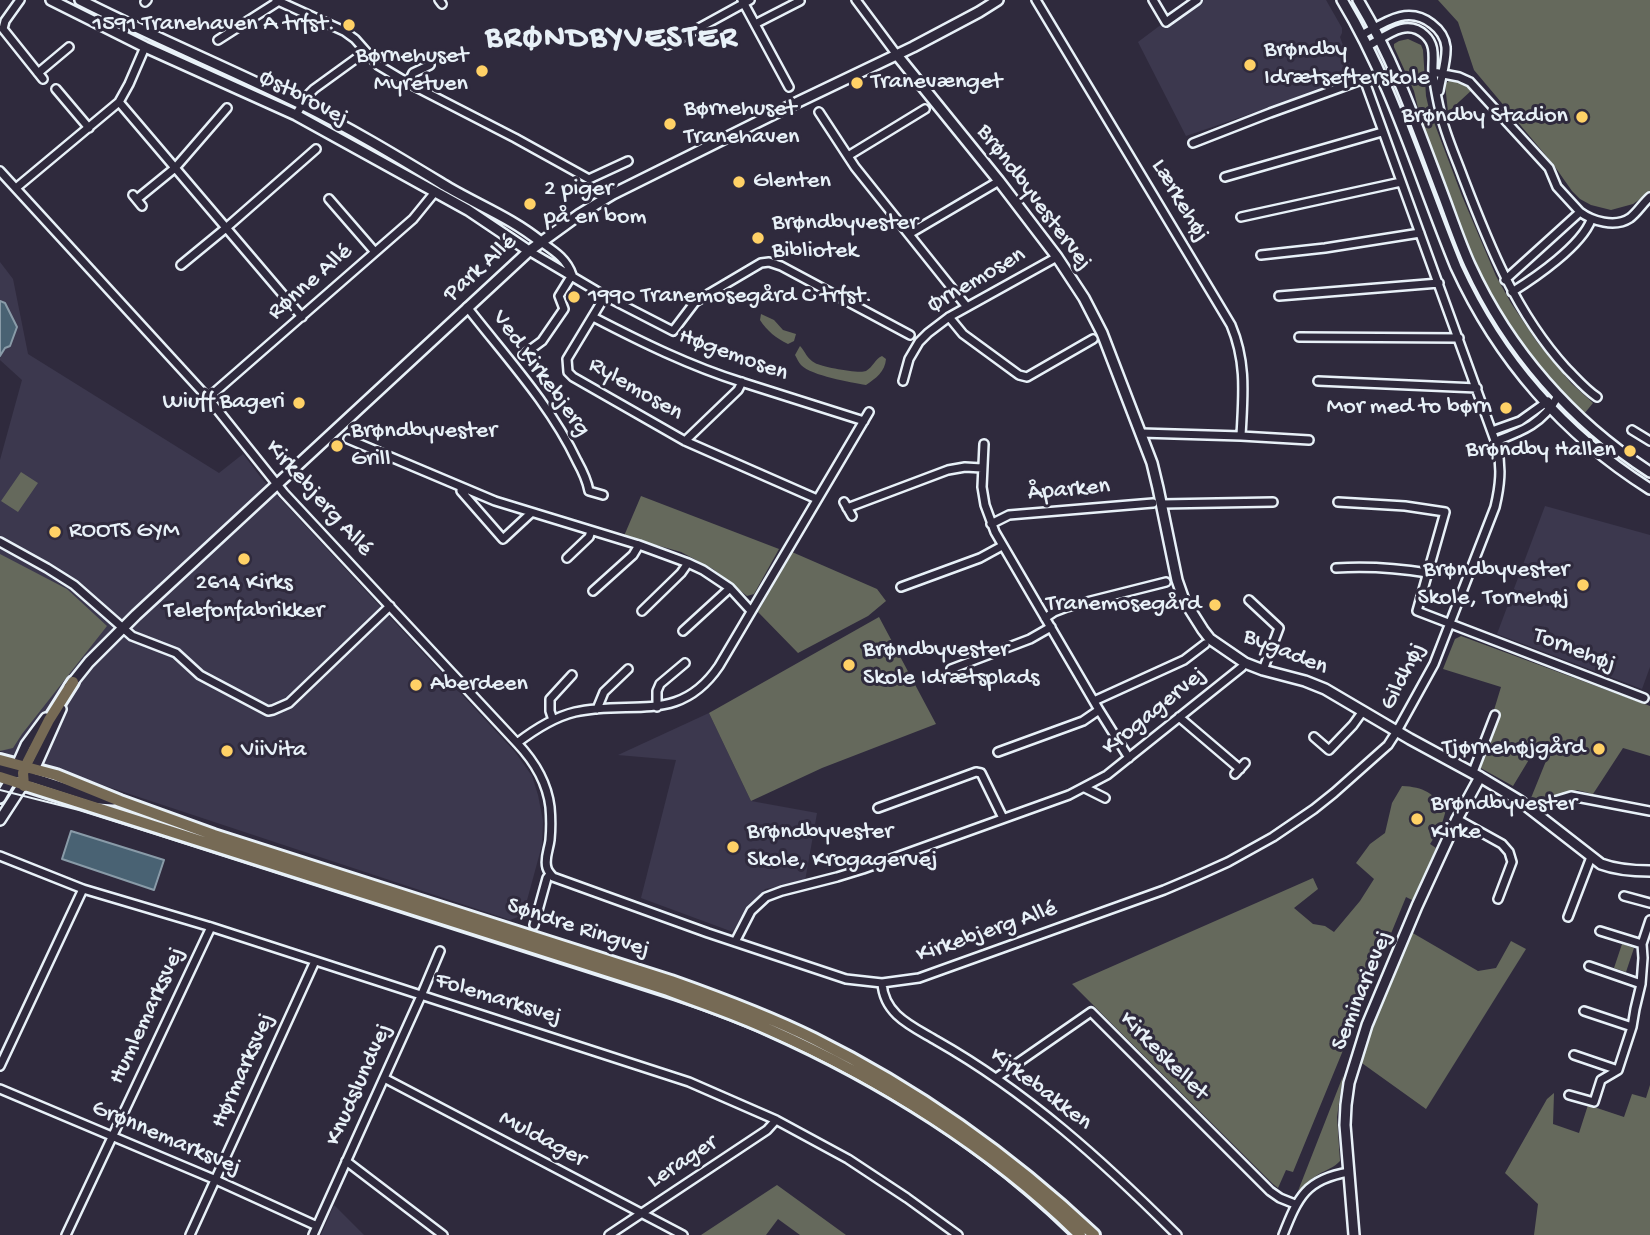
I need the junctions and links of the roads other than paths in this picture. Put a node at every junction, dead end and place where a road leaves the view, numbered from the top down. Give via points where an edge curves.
1 (20, 0) edge
2 (51, 0) edge
3 (80, 0) edge
4 (856, 0) edge
5 (998, 0) edge
6 (1036, 0) edge
7 (1153, 0) edge
8 (1197, 0) edge
9 (1342, 0) edge
10 (1358, 0) edge
11 (278, 1) edge
12 (745, 1) edge
13 (800, 1) edge
14 (755, 24) junction
15 (1374, 28) junction
16 (1362, 35) junction
17 (218, 40) dead end
18 (1380, 40) junction
19 (668, 45) dead end
20 (1368, 46) junction
21 (69, 47) dead end
22 (145, 47) junction
23 (365, 52) junction
24 (897, 55) junction
25 (430, 65) dead end
26 (1437, 73) junction
27 (408, 83) junction
28 (789, 87) dead end
29 (56, 89) dead end
30 (119, 102) junction
31 (302, 104) junction
32 (227, 108) dead end
33 (925, 109) dead end
34 (819, 112) dead end
35 (296, 115) junction
36 (89, 128) junction
37 (1382, 132) junction
38 (1193, 143) dead end
39 (316, 149) dead end
40 (848, 156) junction
41 (628, 161) dead end
42 (175, 168) junction
43 (0, 171) edge
44 (1224, 177) dead end
45 (999, 181) junction
46 (1401, 182) junction
47 (16, 188) junction
48 (435, 192) junction
49 (1650, 197) edge
50 (329, 199) dead end
51 (137, 200) dead end
52 (1580, 212) junction
53 (1241, 217) dead end
54 (1591, 220) junction
55 (226, 228) junction
56 (909, 233) junction
57 (1420, 233) junction
58 (541, 242) junction
59 (528, 251) junction
60 (375, 252) junction
61 (1261, 255) dead end
62 (1057, 257) junction
63 (181, 265) dead end
64 (572, 275) junction
65 (1505, 280) junction
66 (1439, 284) junction
67 (1512, 292) junction
68 (605, 296) junction
69 (1279, 296) dead end
70 (467, 307) junction
71 (967, 307) junction
72 (302, 317) junction
73 (593, 317) junction
74 (949, 317) junction
75 (910, 335) dead end
76 (1298, 337) dead end
77 (1459, 338) junction
78 (1093, 339) dead end
79 (523, 355) dead end
80 (903, 380) dead end
81 (1318, 381) dead end
82 (742, 383) junction
83 (1477, 388) junction
84 (1558, 396) junction
85 (1597, 397) dead end
86 (208, 398) junction
87 (1548, 405) junction
88 (869, 412) dead end
89 (864, 421) junction
90 (1632, 430) dead end
91 (1492, 431) junction
92 (1142, 436) junction
93 (1241, 436) junction
94 (348, 439) dead end
95 (1309, 440) dead end
96 (685, 441) junction
97 (1496, 441) junction
98 (1650, 441) edge
99 (984, 444) dead end
100 (982, 468) junction
101 (1650, 472) edge
102 (277, 484) junction
103 (461, 487) junction
104 (1650, 489) edge
105 (603, 495) dead end
106 (817, 499) junction
107 (1273, 502) dead end
108 (1338, 502) dead end
109 (1157, 504) junction
110 (531, 513) junction
111 (852, 516) dead end
112 (991, 523) junction
113 (591, 531) junction
114 (0, 542) edge
115 (639, 545) junction
116 (1002, 546) junction
117 (567, 558) dead end
118 (688, 563) junction
119 (1336, 568) dead end
120 (1428, 573) junction
121 (1167, 582) dead end
122 (901, 587) dead end
123 (730, 588) junction
124 (593, 591) dead end
125 (1249, 600) dead end
126 (390, 606) junction
127 (642, 611) dead end
128 (751, 611) junction
129 (1045, 618) junction
130 (1451, 624) junction
131 (122, 628) junction
132 (1051, 628) junction
133 (684, 631) dead end
134 (1205, 644) dead end
135 (685, 663) dead end
136 (1245, 663) junction
137 (628, 669) dead end
138 (951, 669) dead end
139 (1262, 670) junction
140 (572, 675) dead end
141 (73, 682) joint
142 (1644, 698) dead end
143 (1094, 701) junction
144 (657, 707) junction
145 (597, 709) junction
146 (1099, 710) junction
147 (1363, 711) junction
148 (1495, 715) dead end
149 (1179, 717) junction
150 (552, 720) junction
151 (1397, 731) junction
152 (1314, 737) dead end
153 (517, 743) junction
154 (998, 752) dead end
155 (1129, 758) junction
156 (0, 760) edge
157 (0, 768) edge
158 (1240, 769) dead end
159 (1477, 775) junction
160 (15, 779) edge
161 (1085, 788) junction
162 (1105, 798) dead end
163 (878, 808) dead end
164 (1650, 811) edge
165 (1538, 814) junction
166 (1003, 818) junction
167 (1457, 819) junction
168 (0, 820) edge
169 (0, 856) edge
170 (1591, 857) junction
171 (1650, 871) edge
172 (550, 874) junction
173 (83, 889) junction
174 (1624, 895) dead end
175 (1498, 899) dead end
176 (1650, 903) edge
177 (1568, 917) dead end
178 (1650, 920) edge
179 (534, 925) dead end
180 (211, 927) junction
181 (1600, 931) dead end
182 (736, 942) junction
183 (1642, 944) junction
184 (440, 951) dead end
185 (1647, 958) edge
186 (315, 961) junction
187 (1589, 966) dead end
188 (882, 983) junction
189 (1641, 984) junction
190 (421, 996) junction
191 (1584, 1011) dead end
192 (1632, 1027) junction
193 (1574, 1055) dead end
194 (0, 1066) edge
195 (1618, 1070) junction
196 (384, 1078) junction
197 (996, 1078) junction
198 (0, 1089) edge
199 (1569, 1095) dead end
200 (776, 1120) junction
201 (112, 1137) junction
202 (346, 1161) junction
203 (1349, 1172) junction
204 (216, 1180) junction
205 (1295, 1204) junction
206 (641, 1213) junction
207 (317, 1226) junction
208 (66, 1235) edge
209 (190, 1235) edge
210 (313, 1235) edge
211 (443, 1235) edge
212 (609, 1235) edge
213 (683, 1235) edge
214 (958, 1235) edge
215 (1080, 1235) edge
216 (1094, 1235) edge
217 (1177, 1235) edge
218 (1283, 1235) edge
219 (1354, 1235) edge

1 - 21 street via 3,29 40,76
2 - 22 street, Østbrovej
3 - 31 street, Østbrovej
4 - 24 street, Brøndbyvestervej
5 - 24 street, Park Allé
6 - 93 street, Lærkehøj via 1231,325 1243,370
7 - 8 street via 1166,22
9 - 16 street
10 - 15 street
11 - 17 street
11 - 23 street via 344,32
12 - 14 street
12 - 19 street
13 - 14 street
14 - 28 street
15 - 16 street
15 - 18 street
15 - 26 street via 1396,16 1414,15 1429,21 1446,44
16 - 20 street
18 - 20 street
18 - 26 street via 1403,27 1423,32 1430,40
18 - 84 street via 1479,284 1514,342
20 - 87 street via 1466,290 1503,350
22 - 30 street
22 - 35 street, Østbrovej
23 - 27 street
23 - 31 street via 314,89
24 - 45 street, Brøndbyvestervej
24 - 58 street, Park Allé via 613,194
25 - 27 street via 413,73
26 - 52 street via 1470,82 1549,168 1557,187
26 - 65 street via 1437,98 1446,130
27 - 41 street via 589,179
29 - 36 street
30 - 36 street
30 - 42 street
31 - 35 street
31 - 58 street, Østbrovej via 512,221
32 - 42 street
33 - 40 street
34 - 40 street
35 - 48 street, Østbrovej
36 - 47 street
37 - 38 street, Gildhøj via 1364,79
37 - 44 street
37 - 46 street, Gildhøj
39 - 55 street
40 - 56 street
42 - 51 street
42 - 55 street
43 - 47 street, Kirkebjerg Allé
45 - 56 street
45 - 62 street, Brøndbyvestervej
46 - 53 street
46 - 57 street, Gildhøj
47 - 86 street, Kirkebjerg Allé
48 - 59 street, Østbrovej
48 - 60 street, Rønne Allé via 420,213
49 - 54 street via 1628,220
50 - 60 street
52 - 54 street
52 - 65 street
54 - 67 street via 1583,234 1540,274
55 - 63 street
55 - 72 street
56 - 71 street
57 - 61 street
57 - 66 street, Gildhøj
58 - 59 street, Park Allé
58 - 64 street via 569,265
59 - 64 street
59 - 70 street, Park Allé
60 - 72 street, Rønne Allé
62 - 71 street, Ørnemosen
62 - 92 street, Brøndbyvestervej via 1102,333
64 - 68 street
64 - 79 street via 559,296 564,309 542,341
65 - 67 street
66 - 69 street
66 - 77 street, Gildhøj
67 - 85 street via 1547,346
68 - 73 street, Rylemosen
68 - 75 street via 673,331 695,302 769,262
70 - 102 street, Park Allé
70 - 105 street, Ved Kirkebjerg via 566,438 589,491
71 - 74 street, Ørnemosen
72 - 86 street, Rønne Allé
73 - 82 street, Høgemosen
73 - 96 street, Rylemosen via 567,359 568,372
74 - 78 street via 963,334 1027,377
74 - 80 street, Ørnemosen via 919,342
76 - 77 street
77 - 83 street, Gildhøj
81 - 83 street
82 - 89 street, Høgemosen
82 - 96 street, Rylemosen
83 - 91 street, Gildhøj
84 - 87 street
84 - 101 street via 1599,435
86 - 102 street, Kirkebjerg Allé
87 - 91 street
87 - 97 street via 1526,429
87 - 104 street via 1597,451
88 - 89 street
89 - 106 street
90 - 98 street
91 - 97 street, Gildhøj
92 - 93 street
92 - 109 street, Bygaden via 1152,463
93 - 95 street
94 - 103 street
96 - 106 street, Rylemosen
97 - 130 street, Gildhøj via 1501,470 1495,507
99 - 100 street
100 - 111 street via 948,470 846,505
100 - 112 street
102 - 126 street, Kirkebjerg Allé
102 - 131 street, Park Allé
103 - 110 street
103 - 110 street via 503,539
106 - 128 street
107 - 109 street
108 - 120 street via 1445,512
109 - 112 street, Åparken via 1009,515
109 - 136 street, Bygaden via 1184,600 1210,639
110 - 113 street
112 - 116 street
113 - 115 street
113 - 117 street
114 - 131 street via 74,585
115 - 118 street
115 - 124 street via 634,555
116 - 122 street
116 - 129 street
118 - 123 street
118 - 127 street
119 - 120 street via 1371,566
120 - 130 street, Tornehøj via 1417,611
121 - 129 street via 1067,607
123 - 128 street
123 - 133 street
125 - 139 street via 1279,628
126 - 131 street via 289,704 274,710 203,677 176,653
126 - 153 street, Kirkebjerg Allé
128 - 144 street via 708,680 675,703
129 - 132 street
130 - 142 street, Tornehøj
130 - 151 street, Gildhøj
131 - 141 street, Park Allé
132 - 138 street
132 - 143 street
134 - 143 street via 1184,660
135 - 144 street via 660,684
136 - 139 street, Bygaden
136 - 149 street, Krogagervej
137 - 145 street via 604,692
139 - 147 street, Bygaden via 1306,681
140 - 150 street via 550,699
141 - 160 main road
143 - 146 street
144 - 145 street
145 - 150 street
146 - 154 street via 1083,721
146 - 155 street
147 - 151 street, Bygaden
147 - 152 street via 1329,751
148 - 159 street
149 - 155 street, Krogagervej
149 - 158 street
150 - 153 street
151 - 159 street, Bygaden
151 - 188 street, Kirkebjerg Allé via 1314,809 1228,862 1164,890 919,978
153 - 172 street, Kirkebjerg Allé via 534,764 547,794 551,822 546,862
155 - 161 street, Krogagervej
156 - 160 main road, Søndre Ringvej
157 - 160 street
159 - 165 street, Bygaden
159 - 167 street, Seminarievej
160 - 168 street via 11,803
160 - 215 main road, Søndre Ringvej via 668,990 766,1027 920,1110 997,1164
160 - 216 main road, Søndre Ringvej via 56,775 214,835 658,977 769,1018 865,1066 944,1114 1005,1157
161 - 162 street, Krogagervej
161 - 166 street, Krogagervej
163 - 166 street via 976,772 981,773
164 - 165 street via 1571,796 1548,803
165 - 170 street, Bygaden
166 - 182 street, Krogagervej via 854,872 774,893 751,911
167 - 175 street via 1509,852 1512,862
167 - 203 street, Seminarievej via 1359,1047 1346,1105
169 - 173 street, Folemarksvej
170 - 171 street, Bygaden via 1611,868
170 - 177 street
172 - 179 street, Kirkebjerg Allé
172 - 182 street, Kirkebjerg Allé
173 - 180 street, Folemarksvej
173 - 194 street
174 - 176 street
178 - 183 street
180 - 186 street, Folemarksvej
180 - 201 street, Humlemarksvej
181 - 183 street
182 - 188 street, Kirkebjerg Allé via 846,979
183 - 185 street
184 - 190 street, Knudslundvej
185 - 189 street
186 - 190 street, Folemarksvej
186 - 204 street, Hørmarksvej
187 - 189 street
188 - 197 street, Kirkebakken via 888,1006 902,1021
189 - 192 street
190 - 196 street, Knudslundvej
190 - 200 street, Folemarksvej via 689,1082
191 - 192 street
192 - 195 street
193 - 195 street
195 - 199 street via 1601,1080 1594,1102
196 - 202 street, Knudslundvej
196 - 206 street, Muldager
197 - 205 street, Kirkeskellet via 1090,1012 1270,1191
197 - 217 street, Kirkebakken via 1097,1158
198 - 201 street, Grønnemarksvej
200 - 206 street, Lerager
200 - 214 street, Folemarksvej via 858,1166
201 - 204 street, Grønnemarksvej
201 - 208 street, Humlemarksvej
202 - 207 street, Knudslundvej
202 - 211 street
203 - 205 street via 1324,1178
203 - 219 street, Seminarievej
204 - 207 street, Grønnemarksvej
204 - 209 street, Hørmarksvej
205 - 218 street
206 - 212 street, Lerager
206 - 213 street, Muldager
207 - 210 street, Knudslundvej

